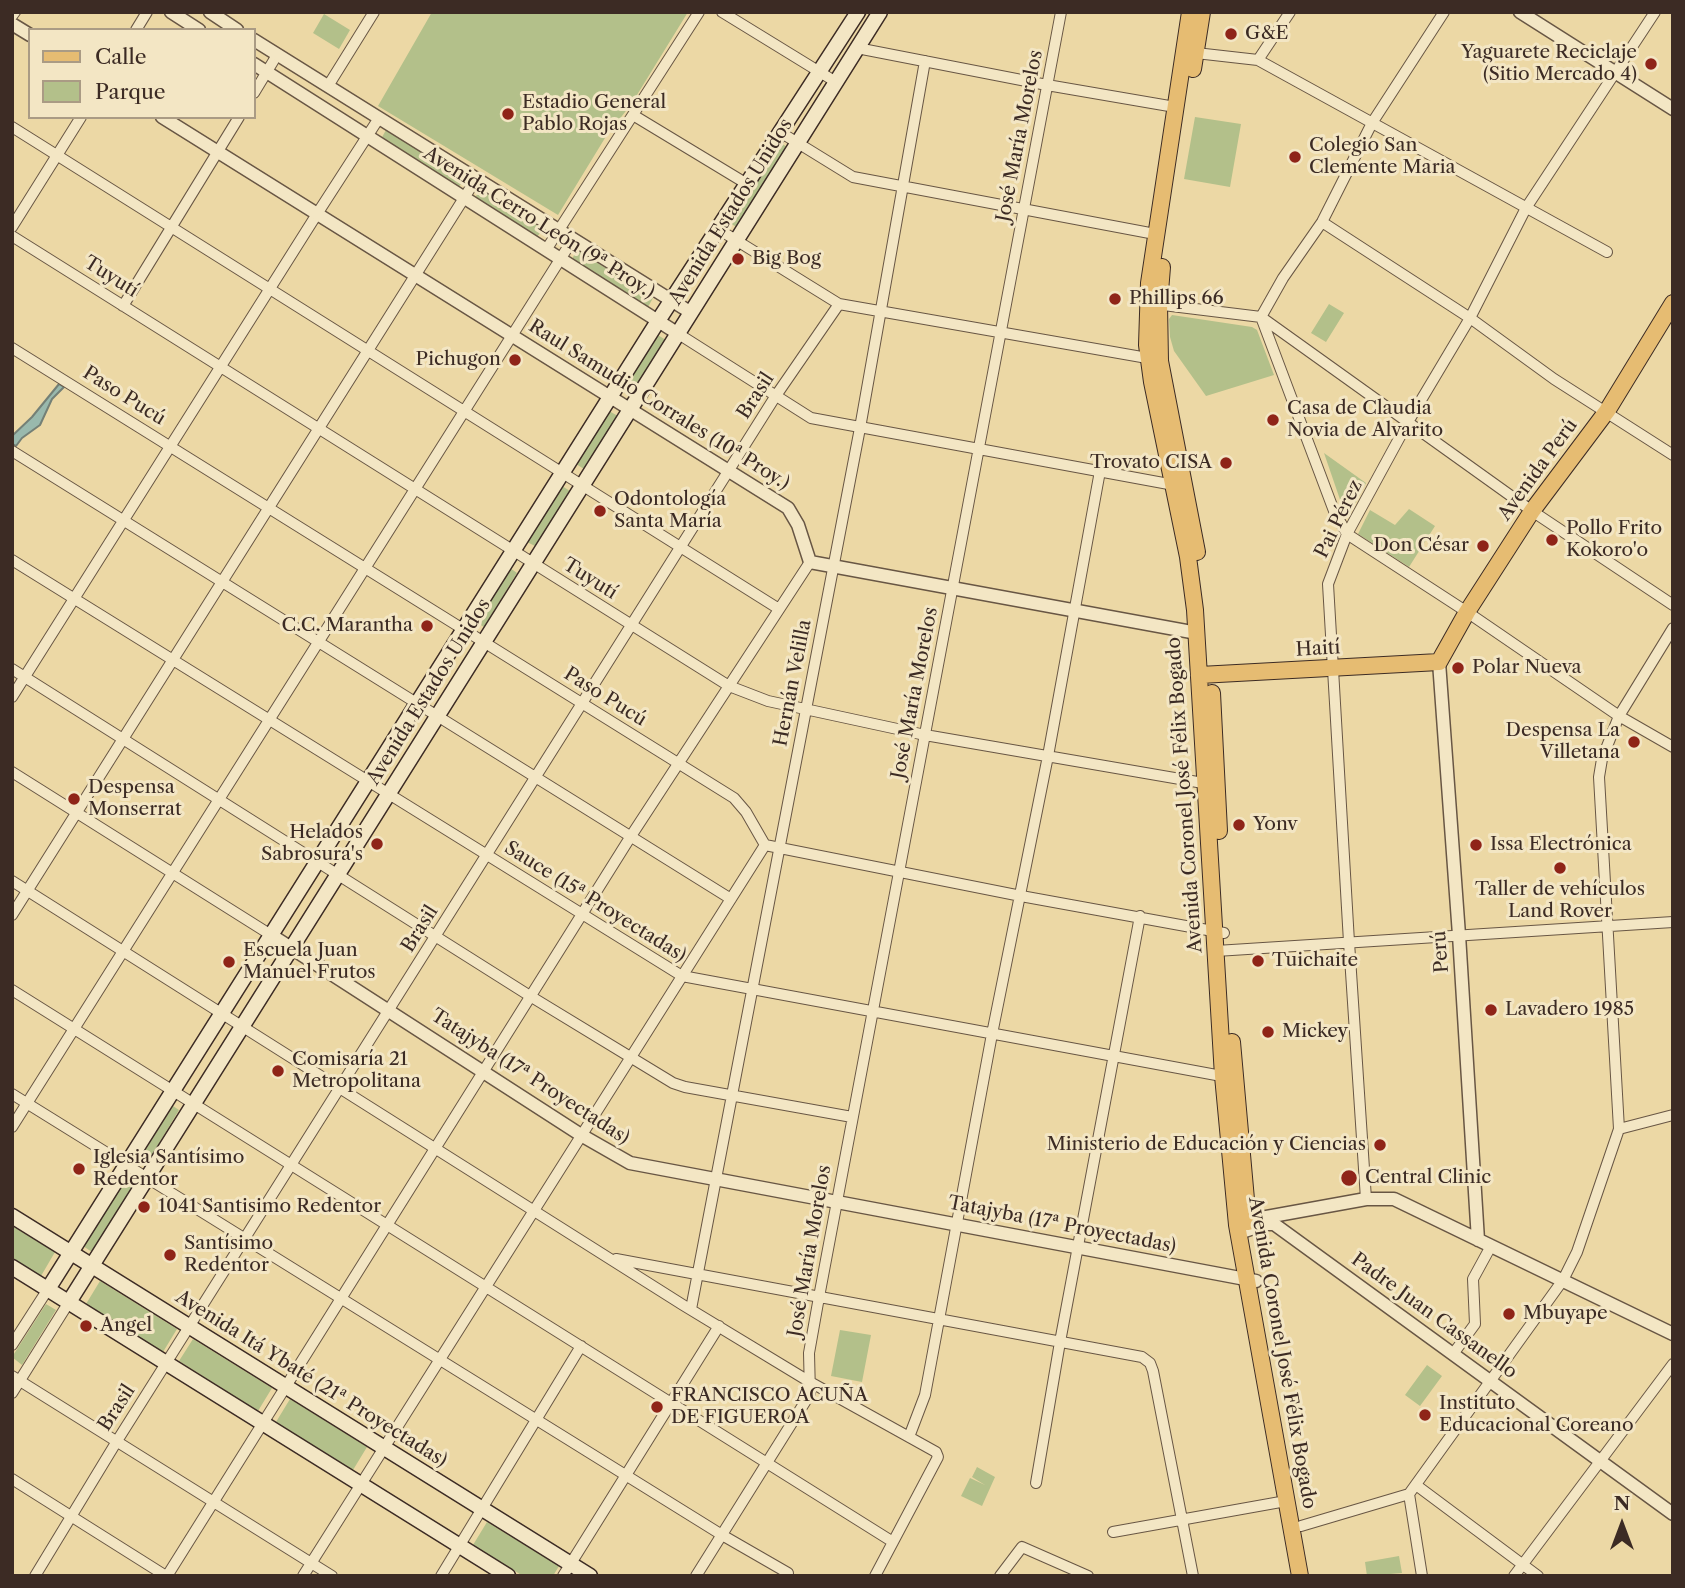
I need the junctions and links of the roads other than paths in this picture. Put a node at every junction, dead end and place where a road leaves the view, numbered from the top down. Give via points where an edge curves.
1 (147, 12) edge
2 (172, 12) edge
3 (210, 12) edge
4 (374, 12) edge
5 (699, 12) edge
6 (722, 12) edge
7 (858, 12) edge
8 (880, 12) edge
9 (1061, 12) edge
10 (1189, 12) edge
11 (1202, 12) edge
12 (1290, 12) edge
13 (1444, 12) edge
14 (1520, 12) edge
15 (1655, 12) edge
16 (12, 24) edge
17 (137, 28) edge
18 (196, 28) edge
19 (234, 28) edge
20 (28, 34) edge
21 (256, 41) edge
22 (857, 48) junction
23 (1196, 53) junction
24 (277, 55) junction
25 (1258, 60) junction
26 (925, 61) junction
27 (256, 65) edge
28 (820, 71) junction
29 (266, 72) junction
30 (1616, 72) junction
31 (836, 82) junction
32 (1047, 85) junction
33 (328, 86) junction
34 (256, 90) edge
35 (1175, 107) junction
36 (1673, 109) edge
37 (633, 115) junction
38 (379, 118) junction
39 (80, 119) edge
40 (165, 119) edge
41 (238, 119) edge
42 (1372, 123) junction
43 (12, 127) edge
44 (780, 132) junction
45 (368, 136) junction
46 (797, 143) junction
47 (218, 152) junction
48 (57, 155) junction
49 (476, 179) junction
50 (747, 184) junction
51 (903, 187) junction
52 (464, 198) junction
53 (1526, 208) junction
54 (1024, 209) junction
55 (317, 214) junction
56 (1322, 222) junction
57 (12, 227) edge
58 (172, 227) junction
59 (718, 229) junction
60 (559, 230) junction
61 (1155, 234) junction
62 (12, 236) edge
63 (573, 239) junction
64 (736, 240) junction
65 (546, 250) junction
66 (1607, 252) dead end
67 (560, 259) junction
68 (415, 276) junction
69 (270, 288) junction
70 (671, 300) junction
71 (1153, 303) junction
72 (839, 304) junction
73 (122, 306) junction
74 (881, 310) junction
75 (690, 312) junction
76 (1670, 312) edge
77 (1261, 317) junction
78 (1469, 318) junction
79 (658, 321) junction
80 (1001, 332) junction
81 (677, 333) junction
82 (512, 336) junction
83 (12, 348) edge
84 (368, 350) junction
85 (1154, 360) junction
86 (220, 367) junction
87 (610, 397) junction
88 (775, 397) junction
89 (629, 409) junction
90 (464, 410) junction
91 (1607, 411) junction
92 (1408, 422) junction
93 (860, 428) junction
94 (318, 429) junction
95 (170, 446) junction
96 (979, 449) junction
97 (14, 452) edge
98 (1673, 455) edge
99 (729, 471) junction
100 (1100, 471) junction
101 (563, 472) junction
102 (582, 484) junction
103 (1174, 485) junction
104 (415, 489) junction
105 (269, 507) junction
106 (1532, 511) junction
107 (124, 520) junction
108 (1347, 534) junction
109 (681, 547) junction
110 (513, 551) junction
111 (12, 560) edge
112 (810, 562) junction
113 (532, 563) junction
114 (833, 566) junction
115 (365, 567) junction
116 (222, 581) junction
117 (953, 588) junction
118 (74, 598) junction
119 (1673, 605) edge
120 (779, 609) junction
121 (1075, 611) junction
122 (1467, 612) junction
123 (632, 626) junction
124 (1673, 628) edge
125 (464, 629) junction
126 (1197, 633) junction
127 (319, 641) junction
128 (484, 641) junction
129 (173, 660) junction
130 (1439, 662) junction
131 (12, 669) edge
132 (1332, 669) junction
133 (1206, 675) junction
134 (25, 677) junction
135 (729, 686) junction
136 (12, 697) edge
137 (418, 703) junction
138 (583, 703) junction
139 (806, 709) junction
140 (437, 715) junction
141 (1619, 716) junction
142 (269, 720) junction
143 (925, 735) junction
144 (123, 739) junction
145 (1673, 747) edge
146 (1048, 756) junction
147 (678, 763) junction
148 (12, 772) edge
149 (537, 777) junction
150 (368, 781) junction
151 (1210, 785) junction
152 (388, 794) junction
153 (219, 800) junction
154 (76, 813) junction
155 (631, 836) junction
156 (765, 845) junction
157 (778, 848) junction
158 (487, 856) junction
159 (317, 862) junction
160 (899, 871) junction
161 (172, 874) junction
162 (337, 875) junction
163 (12, 881) edge
164 (27, 891) junction
165 (1021, 896) junction
166 (731, 899) junction
167 (582, 914) junction
168 (12, 915) edge
169 (1140, 916) junction
170 (1673, 922) edge
171 (1607, 925) junction
172 (1220, 932) junction
173 (271, 935) junction
174 (1459, 935) junction
175 (436, 937) junction
176 (1349, 942) junction
177 (291, 948) junction
178 (1221, 950) junction
179 (124, 951) junction
180 (682, 976) junction
181 (751, 989) junction
182 (12, 990) edge
183 (530, 996) junction
184 (390, 1009) junction
185 (872, 1012) junction
186 (222, 1013) junction
187 (242, 1026) junction
188 (75, 1029) junction
189 (992, 1034) junction
190 (1113, 1056) junction
191 (631, 1057) junction
192 (483, 1071) junction
193 (1229, 1077) junction
194 (340, 1088) junction
195 (173, 1090) junction
196 (12, 1094) edge
197 (731, 1095) junction
198 (194, 1103) junction
199 (27, 1104) junction
200 (1673, 1115) edge
201 (852, 1116) junction
202 (12, 1127) edge
203 (1619, 1129) junction
204 (581, 1135) junction
205 (435, 1148) junction
206 (292, 1165) junction
207 (126, 1166) junction
208 (146, 1179) junction
209 (715, 1181) junction
210 (1366, 1199) junction
211 (836, 1203) junction
212 (534, 1210) junction
213 (1308, 1211) junction
214 (12, 1216) edge
215 (387, 1224) junction
216 (957, 1226) junction
217 (1243, 1227) junction
218 (244, 1239) junction
219 (1478, 1240) junction
220 (1297, 1241) junction
221 (1491, 1246) junction
222 (1077, 1248) junction
223 (71, 1252) junction
224 (609, 1258) junction
225 (92, 1265) junction
226 (12, 1267) edge
227 (698, 1274) junction
228 (1250, 1280) junction
229 (1563, 1280) junction
230 (485, 1286) junction
231 (48, 1289) junction
232 (819, 1297) junction
233 (340, 1298) junction
234 (69, 1302) junction
235 (691, 1309) junction
236 (940, 1320) junction
237 (190, 1326) junction
238 (719, 1326) junction
239 (1673, 1334) edge
240 (1060, 1342) junction
241 (12, 1345) edge
242 (581, 1346) junction
243 (1453, 1354) junction
244 (439, 1360) junction
245 (167, 1363) junction
246 (1673, 1364) edge
247 (16, 1378) edge
248 (1490, 1381) junction
249 (810, 1382) junction
250 (285, 1386) junction
251 (12, 1393) edge
252 (671, 1402) junction
253 (536, 1420) junction
254 (262, 1422) junction
255 (909, 1437) junction
256 (117, 1441) junction
257 (384, 1447) junction
258 (1600, 1461) junction
259 (767, 1463) junction
260 (625, 1475) junction
261 (12, 1479) edge
262 (360, 1483) junction
263 (1036, 1483) dead end
264 (1412, 1489) junction
265 (1286, 1501) junction
266 (213, 1502) junction
267 (482, 1509) junction
268 (1673, 1514) edge
269 (71, 1516) junction
270 (1182, 1519) junction
271 (1301, 1526) junction
272 (1113, 1532) dead end
273 (722, 1535) junction
274 (893, 1542) junction
275 (460, 1546) junction
276 (311, 1563) junction
277 (1522, 1564) junction
278 (567, 1570) edge
279 (788, 1573) dead end
280 (35, 1576) edge
281 (166, 1576) edge
282 (303, 1576) edge
283 (332, 1576) edge
284 (441, 1576) edge
285 (508, 1576) edge
286 (590, 1576) edge
287 (696, 1576) edge
288 (875, 1576) edge
289 (1000, 1576) edge
290 (1088, 1576) edge
291 (1193, 1576) edge
292 (1300, 1576) edge
293 (1311, 1576) edge
294 (1422, 1576) edge
295 (1514, 1576) edge
296 (1538, 1576) edge

1 - 17 street
2 - 18 street
3 - 19 street
4 - 33 street
5 - 37 street
6 - 28 street
7 - 28 main road, Avenida Estados Unidos
8 - 22 main road, Avenida Estados Unidos
9 - 32 street, José María Morelos
10 - 35 main road, Avenida Coronel José Félix Bogado
11 - 23 main road, Avenida Coronel José Félix Bogado
12 - 25 street
13 - 42 street
14 - 30 street
15 - 30 street, Pai Pérez
16 - 20 street
21 - 24 street, Avenida Cerro León (9ª Proy.)
22 - 26 street
22 - 31 main road, Avenida Estados Unidos
23 - 25 street
23 - 71 main road, Avenida Coronel José Félix Bogado
24 - 29 street
24 - 33 street, Avenida Cerro León (9ª Proy.)
25 - 42 street
26 - 32 street
26 - 51 street, Hernán Velilla
27 - 29 street, Avenida Cerro León (9ª Proy.)
28 - 31 street
28 - 44 main road, Avenida Estados Unidos
29 - 34 street
29 - 45 street, Avenida Cerro León (9ª Proy.)
30 - 36 street
30 - 53 street, Pai Pérez
31 - 46 main road, Avenida Estados Unidos
32 - 35 street
32 - 54 street, José María Morelos
33 - 38 street, Avenida Cerro León (9ª Proy.)
35 - 61 main road, Avenida Coronel José Félix Bogado
37 - 50 street
37 - 60 street
38 - 45 street
38 - 49 street, Avenida Cerro León (9ª Proy.)
39 - 48 street
40 - 47 street, Raul Samudio Corrales (10ª Proy.)
41 - 47 street
42 - 53 street
42 - 56 street
43 - 48 street
44 - 46 street
44 - 50 main road, Avenida Estados Unidos
45 - 52 street, Avenida Cerro León (9ª Proy.)
45 - 55 street
46 - 51 street via 853,177
46 - 64 main road, Avenida Estados Unidos
47 - 55 street, Raul Samudio Corrales (10ª Proy.)
47 - 58 street
48 - 57 street
48 - 58 street
49 - 52 street
49 - 60 street, Avenida Cerro León (9ª Proy.)
50 - 59 main road, Avenida Estados Unidos
51 - 54 street
51 - 74 street, Hernán Velilla
52 - 65 street, Avenida Cerro León (9ª Proy.)
52 - 68 street
53 - 66 street
53 - 78 street, Pai Pérez
54 - 61 street
54 - 80 street, José María Morelos
55 - 68 street, Raul Samudio Corrales (10ª Proy.)
55 - 69 street
56 - 77 street
56 - 78 street
58 - 69 street
58 - 73 street
59 - 64 street
59 - 70 main road, Avenida Estados Unidos
60 - 63 street, Avenida Cerro León (9ª Proy.)
60 - 65 street
61 - 71 main road, Avenida Coronel José Félix Bogado
62 - 73 street, Tuyutí
63 - 67 street
63 - 70 street, Avenida Cerro León (9ª Proy.)
64 - 72 street
64 - 75 main road, Avenida Estados Unidos
65 - 67 street, Avenida Cerro León (9ª Proy.)
67 - 79 street, Avenida Cerro León (9ª Proy.)
67 - 82 street
68 - 82 street, Raul Samudio Corrales (10ª Proy.)
68 - 84 street
69 - 84 street
69 - 86 street
70 - 75 street, Avenida Cerro León (9ª Proy.)
70 - 79 main road, Avenida Estados Unidos
71 - 77 street
71 - 85 main road, Avenida Coronel José Félix Bogado
72 - 74 street
72 - 88 street, Brasil
73 - 86 street, Tuyutí
74 - 80 street
74 - 93 street, Hernán Velilla
75 - 81 main road, Avenida Estados Unidos
76 - 91 main road, Avenida Perú
77 - 92 street
77 - 108 street via 1334,511
78 - 91 street
78 - 92 street, Pai Pérez
79 - 81 street, Avenida Cerro León (9ª Proy.)
79 - 87 main road, Avenida Estados Unidos
80 - 85 street
80 - 96 street, José María Morelos
81 - 88 street, Avenida Cerro León (9ª Proy.)
81 - 89 main road, Avenida Estados Unidos
82 - 87 street, Raul Samudio Corrales (10ª Proy.)
82 - 90 street
83 - 95 street, Paso Pucú
84 - 90 street
84 - 94 street
85 - 103 main road, Avenida Coronel José Félix Bogado
85 - 133 main road, Avenida Coronel José Félix Bogado via 1193,523 1205,609
86 - 94 street, Tuyutí
86 - 95 street
87 - 89 street, Raul Samudio Corrales (10ª Proy.)
87 - 101 main road, Avenida Estados Unidos
88 - 93 street, Avenida Cerro León (9ª Proy.) via 811,418
88 - 99 street, Brasil
89 - 99 street, Raul Samudio Corrales (10ª Proy.)
89 - 102 main road, Avenida Estados Unidos
90 - 101 street
90 - 104 street
91 - 98 street
91 - 106 main road, Avenida Perú
92 - 106 street
92 - 108 street, Pai Pérez
93 - 96 street, Avenida Cerro León (9ª Proy.)
93 - 114 street, Hernán Velilla
94 - 104 street, Tuyutí
94 - 105 street
95 - 105 street, Paso Pucú
95 - 107 street
96 - 100 street, Avenida Cerro León (9ª Proy.)
96 - 117 street, José María Morelos
97 - 107 street
99 - 109 street, Brasil
99 - 112 street, Raul Samudio Corrales (10ª Proy.) via 793,513
100 - 103 street, Avenida Cerro León (9ª Proy.)
100 - 121 street
101 - 102 street
101 - 110 main road, Avenida Estados Unidos
102 - 109 street
102 - 113 main road, Avenida Estados Unidos
103 - 126 main road, Avenida Coronel José Félix Bogado
104 - 110 street, Tuyutí
104 - 115 street
105 - 115 street, Paso Pucú
105 - 116 street
106 - 119 street
106 - 122 main road, Avenida Perú
107 - 116 street
107 - 118 street
108 - 122 street
108 - 132 street, Pai Pérez via 1328,584
109 - 120 street
109 - 123 street, Brasil
110 - 113 street, Tuyutí
110 - 125 main road, Avenida Estados Unidos
111 - 118 street, Sauce (15ª Proyectadas)
112 - 114 street
112 - 120 street
113 - 123 street, Tuyutí
113 - 128 main road, Avenida Estados Unidos
114 - 117 street
114 - 139 street, Hernán Velilla
115 - 125 street, Paso Pucú
115 - 127 street
116 - 127 street
116 - 129 street
117 - 121 street
117 - 143 street, José María Morelos
118 - 129 street, Sauce (15ª Proyectadas)
118 - 134 street
120 - 135 street
121 - 126 street
121 - 146 street
122 - 130 main road, Avenida Perú
122 - 141 street
123 - 135 street, Tuyutí
123 - 138 street, Brasil
124 - 141 street
125 - 128 street, Paso Pucú
125 - 137 main road, Avenida Estados Unidos
126 - 133 main road, Avenida Coronel José Félix Bogado
127 - 137 street
127 - 142 street
128 - 138 street, Paso Pucú
128 - 140 main road, Avenida Estados Unidos
129 - 142 street, Sauce (15ª Proyectadas)
129 - 144 street
130 - 132 main road, Haití
130 - 174 street, Perú
131 - 134 street
132 - 133 main road, Haití
132 - 176 street, Pai Pérez
133 - 151 main road, Avenida Coronel José Félix Bogado
134 - 136 street
134 - 144 street
135 - 139 street, Tuyutí
135 - 147 street
137 - 140 street
137 - 150 main road, Avenida Estados Unidos
138 - 147 street, Paso Pucú
138 - 149 street, Brasil
139 - 143 street, Tuyutí
139 - 157 street, Hernán Velilla
140 - 149 street
140 - 152 main road, Avenida Estados Unidos
141 - 145 street
141 - 171 street via 1599,777
142 - 150 street, Sauce (15ª Proyectadas)
142 - 153 street
143 - 146 street, Tuyutí
143 - 160 street, José María Morelos
144 - 153 street
144 - 154 street
146 - 151 street, Tuyutí
146 - 165 street
147 - 155 street
147 - 156 street, Paso Pucú via 734,799
148 - 154 street, Tatajyba (17ª Proyectadas)
149 - 155 street
149 - 158 street, Brasil
150 - 152 street, Sauce (15ª Proyectadas)
150 - 159 main road, Avenida Estados Unidos
151 - 172 main road, Avenida Coronel José Félix Bogado
152 - 158 street, Sauce (15ª Proyectadas)
152 - 162 main road, Avenida Estados Unidos
153 - 159 street
153 - 161 street
154 - 161 street, Tatajyba (17ª Proyectadas)
154 - 164 street
155 - 166 street
155 - 167 street
156 - 157 street
156 - 166 street
157 - 160 street
157 - 181 street, Hernán Velilla
158 - 167 street, Sauce (15ª Proyectadas)
158 - 175 street, Brasil
159 - 162 street
159 - 173 main road, Avenida Estados Unidos
160 - 165 street
160 - 185 street, José María Morelos
161 - 173 street, Tatajyba (17ª Proyectadas)
161 - 179 street
162 - 175 street
162 - 177 main road, Avenida Estados Unidos
163 - 164 street
164 - 168 street
164 - 179 street
165 - 169 street
165 - 189 street
166 - 180 street
167 - 180 street, Sauce (15ª Proyectadas)
167 - 183 street
169 - 172 street
169 - 190 street
170 - 171 street
171 - 174 street
171 - 203 street
172 - 178 main road, Avenida Coronel José Félix Bogado
173 - 177 street, Tatajyba (17ª Proyectadas)
173 - 186 main road, Avenida Estados Unidos
174 - 176 street
174 - 219 street, Perú
175 - 183 street
175 - 184 street, Brasil
176 - 178 street
176 - 210 street, Pai Pérez
177 - 184 street, Tatajyba (17ª Proyectadas)
177 - 187 main road, Avenida Estados Unidos
178 - 193 main road, Avenida Coronel José Félix Bogado
179 - 186 street
179 - 188 street
180 - 181 street, Sauce (15ª Proyectadas)
180 - 191 street
181 - 185 street, Sauce (15ª Proyectadas)
181 - 197 street, Hernán Velilla
182 - 188 street
183 - 191 street
183 - 192 street
184 - 192 street, Tatajyba (17ª Proyectadas)
184 - 194 street, Brasil
185 - 189 street, Sauce (15ª Proyectadas)
185 - 201 street, José María Morelos
186 - 187 street
186 - 195 main road, Avenida Estados Unidos
187 - 194 street
187 - 198 main road, Avenida Estados Unidos
188 - 195 street
188 - 199 street
189 - 190 street, Sauce (15ª Proyectadas)
189 - 216 street
190 - 193 street, Sauce (15ª Proyectadas)
190 - 222 street
191 - 197 street via 685,1087
191 - 204 street
192 - 204 street, Tatajyba (17ª Proyectadas)
192 - 205 street
193 - 217 main road, Avenida Coronel José Félix Bogado
194 - 205 street
194 - 206 street, Brasil
195 - 198 street
195 - 207 main road, Avenida Estados Unidos
196 - 199 street
197 - 201 street
197 - 209 street, Hernán Velilla
198 - 206 street
198 - 208 main road, Avenida Estados Unidos
199 - 202 street
199 - 207 street
200 - 203 street
201 - 211 street, José María Morelos
203 - 229 street
204 - 209 street, Tatajyba (17ª Proyectadas) via 630,1163
204 - 212 street
205 - 212 street
205 - 215 street
206 - 215 street
206 - 218 street, Brasil
207 - 208 street
207 - 223 main road, Avenida Estados Unidos
208 - 218 street
208 - 225 main road, Avenida Estados Unidos
209 - 211 street, Tatajyba (17ª Proyectadas)
209 - 227 street, Hernán Velilla
210 - 213 street
210 - 219 street via 1401,1201
211 - 216 street, Tatajyba (17ª Proyectadas)
211 - 232 street, José María Morelos
212 - 224 street
212 - 230 street
213 - 217 street
213 - 220 street via 1292,1226
214 - 223 main road, Avenida Itá Ybaté (21ª Proyectadas)
215 - 230 street
215 - 233 street
216 - 222 street, Tatajyba (17ª Proyectadas)
216 - 236 street
217 - 220 street, Padre Juan Cassanello via 1274,1224
217 - 228 main road, Avenida Coronel José Félix Bogado
218 - 233 street
218 - 237 street, Brasil
219 - 221 street
220 - 243 street, Padre Juan Cassanello
221 - 229 street
221 - 243 street via 1473,1279 1475,1324
222 - 228 street, Tatajyba (17ª Proyectadas)
222 - 240 street
223 - 225 main road, Avenida Itá Ybaté (21ª Proyectadas)
223 - 231 main road, Avenida Estados Unidos
224 - 227 street
224 - 235 street
225 - 234 main road, Avenida Estados Unidos
225 - 237 main road, Avenida Itá Ybaté (21ª Proyectadas)
226 - 231 main road
227 - 232 street
227 - 235 street, Hernán Velilla
228 - 265 main road, Avenida Coronel José Félix Bogado
228 - 271 main road, Avenida Coronel José Félix Bogado
229 - 239 street
229 - 248 street
230 - 242 street
230 - 244 street
231 - 234 main road
231 - 241 street, Avenida Estados Unidos
232 - 236 street
232 - 249 street, José María Morelos via 809,1353
233 - 244 street
233 - 250 street
234 - 245 main road
234 - 247 street, Avenida Estados Unidos
235 - 238 street
236 - 240 street
236 - 255 street via 925,1395
237 - 245 street, Brasil
237 - 250 main road, Avenida Itá Ybaté (21ª Proyectadas)
238 - 249 street
238 - 252 street
240 - 263 street
240 - 270 street via 1142,1357 1150,1363
242 - 252 street
242 - 253 street
243 - 248 street, Padre Juan Cassanello
244 - 253 street
244 - 257 street
245 - 254 main road
245 - 256 street, Brasil
246 - 258 street
247 - 251 street, Avenida Estados Unidos
247 - 256 street
248 - 258 street, Padre Juan Cassanello
248 - 264 street
249 - 255 street
249 - 259 street, José María Morelos via 807,1402
250 - 254 street
250 - 257 main road, Avenida Itá Ybaté (21ª Proyectadas)
252 - 259 street
252 - 260 street
253 - 260 street
253 - 267 street
254 - 262 main road
254 - 266 street
255 - 274 street via 938,1455
256 - 266 street
256 - 269 street, Brasil
257 - 262 street
257 - 267 main road, Avenida Itá Ybaté (21ª Proyectadas)
258 - 268 street, Padre Juan Cassanello
258 - 277 street
259 - 273 street, José María Morelos
259 - 274 street
260 - 273 street
260 - 278 street
261 - 269 street
262 - 275 main road
262 - 276 street
264 - 271 street
264 - 277 street
264 - 294 street
265 - 270 street
265 - 292 main road, Avenida Coronel José Félix Bogado
266 - 276 street
266 - 281 street
267 - 275 street
267 - 278 main road, Avenida Itá Ybaté (21ª Proyectadas)
269 - 280 street, Brasil
269 - 281 street
270 - 272 street
270 - 291 street
271 - 293 main road, Avenida Coronel José Félix Bogado
273 - 279 street
273 - 287 street, José María Morelos
274 - 288 street
275 - 284 street
275 - 285 main road
276 - 282 street
276 - 283 street
277 - 295 street
277 - 296 street
278 - 286 main road, Avenida Itá Ybaté (21ª Proyectadas)
289 - 290 street via 1022,1547

